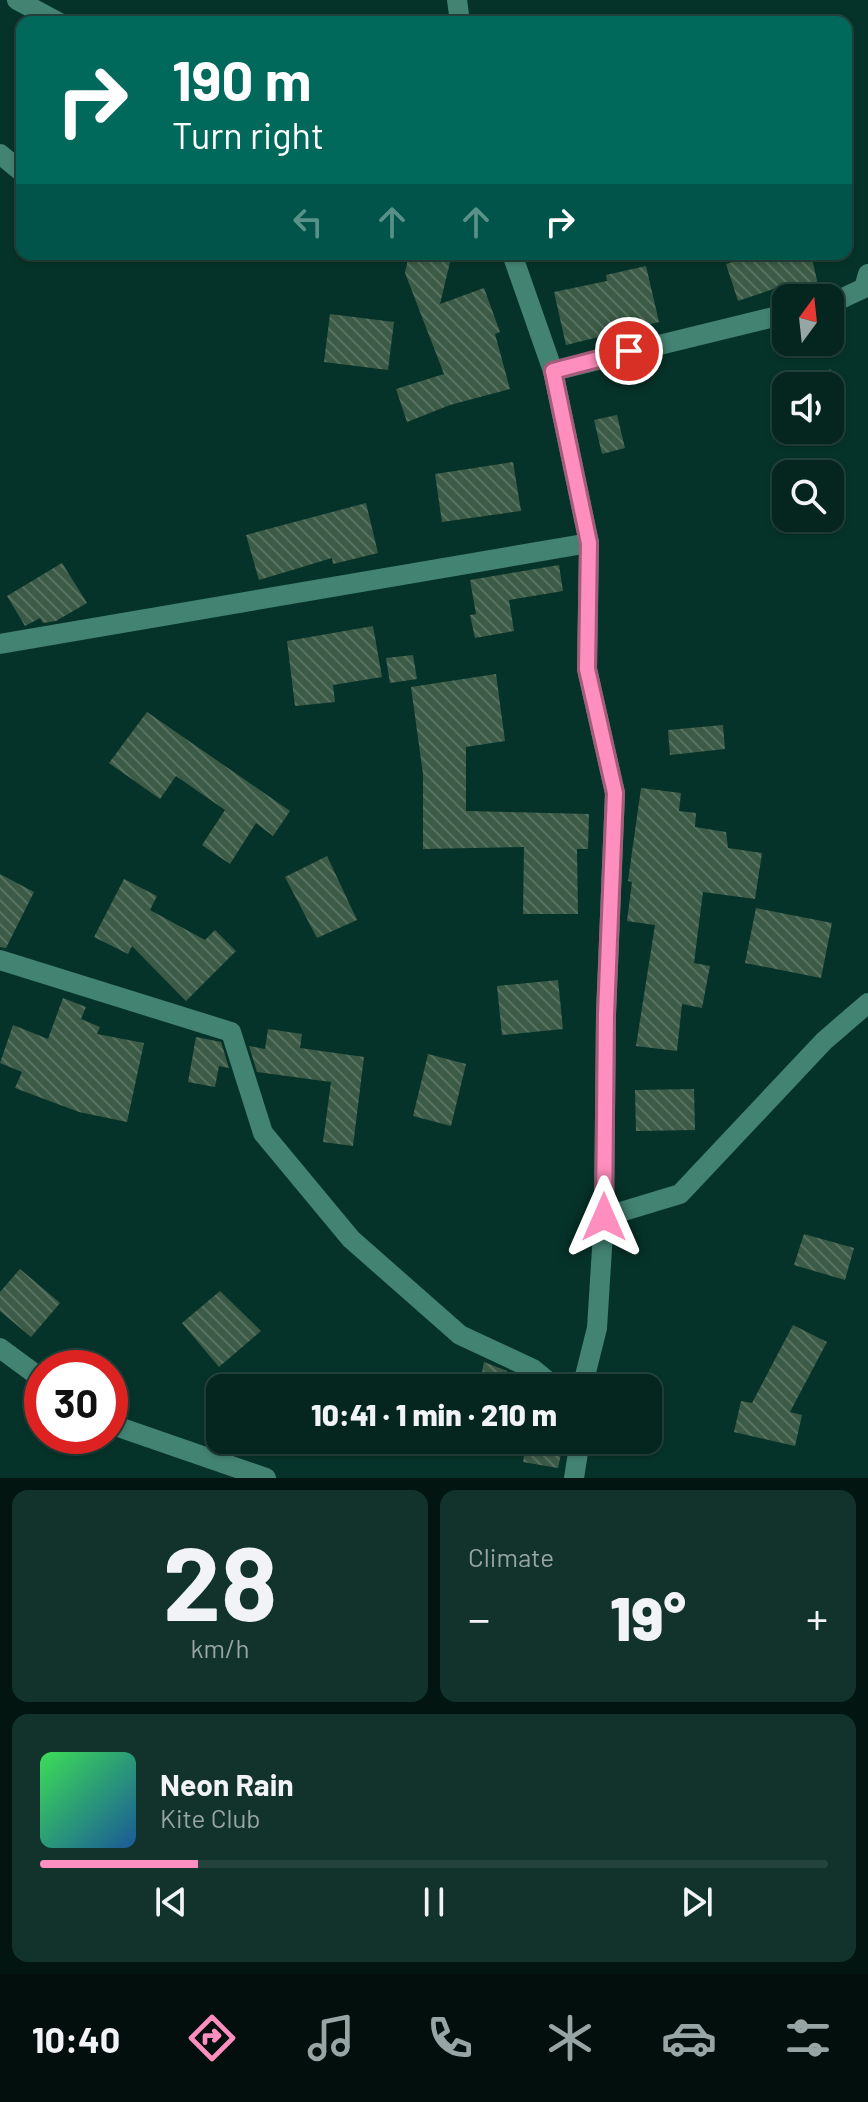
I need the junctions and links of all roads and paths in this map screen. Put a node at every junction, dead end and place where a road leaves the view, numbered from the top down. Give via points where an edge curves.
1 (17, 0) edge
2 (47, 16) edge
3 (0, 154) edge
4 (16, 167) edge
5 (514, 260) edge
6 (868, 274) edge
7 (844, 297) edge
8 (772, 317) edge
9 (553, 371) junction
10 (589, 543) junction
11 (0, 644) edge
12 (0, 960) edge
13 (868, 1003) edge
14 (604, 1217) junction
15 (0, 1348) edge
16 (24, 1366) edge
17 (539, 1374) edge
18 (586, 1374) edge
19 (128, 1430) edge
20 (578, 1454) edge
21 (266, 1478) edge
22 (574, 1478) edge

1 - 2 street
3 - 4 street
5 - 9 street
6 - 7 street via 864,288
8 - 9 street
9 - 10 street
10 - 11 street
10 - 14 street via 587,669 615,793
12 - 17 street via 231,1032 263,1133 351,1239 460,1335
13 - 14 street via 824,1041 680,1194
14 - 18 street via 597,1328
15 - 16 street
19 - 21 street
20 - 22 street

